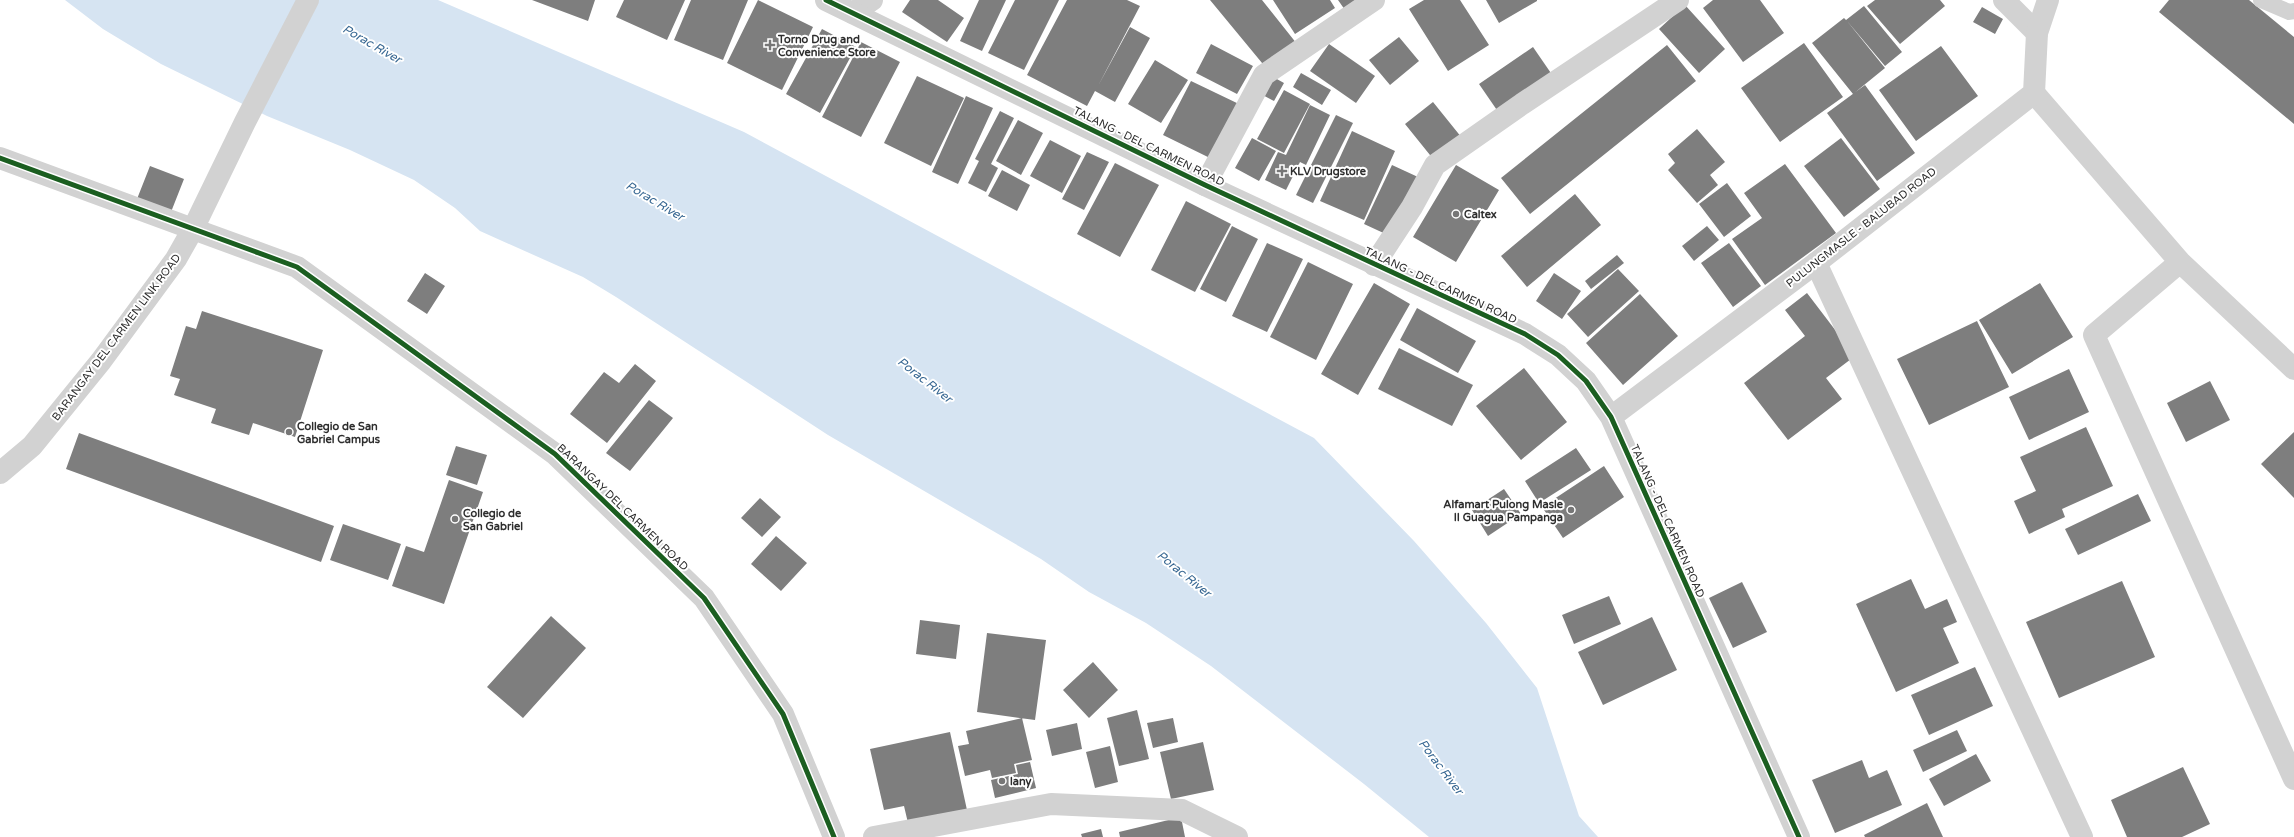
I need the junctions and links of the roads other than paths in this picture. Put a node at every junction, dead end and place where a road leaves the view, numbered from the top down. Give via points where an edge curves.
1 (308, 0) edge
2 (826, 0) edge
3 (872, 0) edge
4 (1374, 0) edge
5 (1678, 0) edge
6 (2004, 0) edge
7 (2048, 0) edge
8 (2261, 0) edge
9 (2294, 11) edge
10 (853, 13) junction
11 (2037, 33) junction
12 (2034, 93) junction
13 (0, 158) edge
14 (1205, 185) junction
15 (193, 229) junction
16 (2180, 262) junction
17 (1816, 263) junction
18 (1374, 265) junction
19 (2294, 369) edge
20 (1611, 416) junction
21 (0, 473) edge
22 (2294, 779) edge
23 (834, 837) edge
24 (874, 837) edge
25 (1237, 837) edge
26 (1799, 837) edge
27 (2082, 837) edge

1 - 15 street, BARANGAY DEL CARMEN LINK ROAD
2 - 10 street, TALANG - DEL CARMEN ROAD
3 - 10 street
4 - 14 street via 1264,75
5 - 18 street via 1435,165 1412,207
6 - 11 street
7 - 11 street
8 - 9 lane via 2289,12
10 - 14 street, TALANG - DEL CARMEN ROAD
11 - 12 street
12 - 16 street
12 - 17 street, PULUNGMASLE - BALUBAD ROAD
13 - 15 street, BARANGAY DEL CARMEN ROAD
14 - 18 street, TALANG - DEL CARMEN ROAD
15 - 21 street, BARANGAY DEL CARMEN LINK ROAD via 176,259 101,361 32,446
15 - 23 street, BARANGAY DEL CARMEN ROAD via 297,267 555,454 704,598 783,714
16 - 19 street
16 - 22 street via 2094,335
17 - 20 street, PULUNGMASLE - BALUBAD ROAD
17 - 27 street
18 - 20 street, TALANG - DEL CARMEN ROAD via 1525,334 1558,355 1586,381
20 - 26 street, TALANG - DEL CARMEN ROAD
24 - 25 street via 1051,804 1182,810

